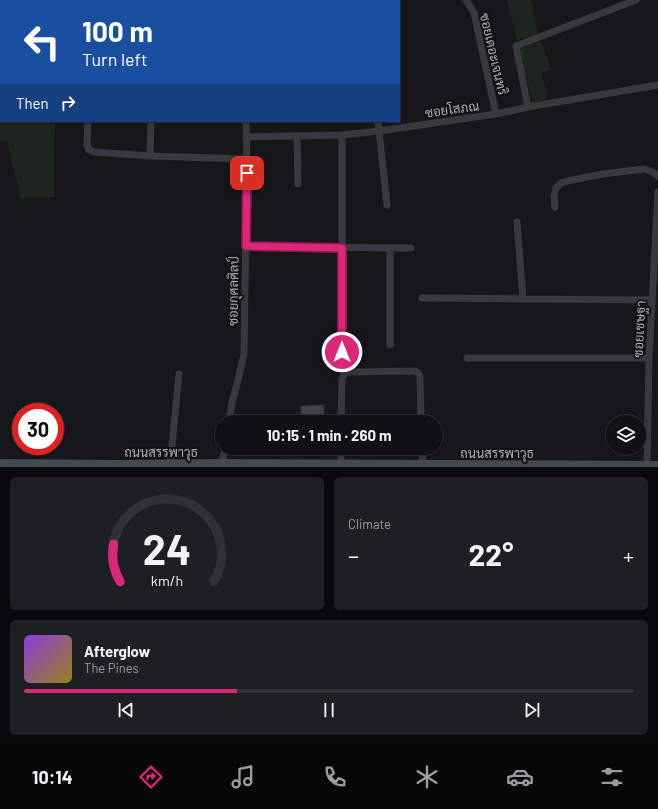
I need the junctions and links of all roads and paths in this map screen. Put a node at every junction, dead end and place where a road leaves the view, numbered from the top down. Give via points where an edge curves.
1 (466, 0) edge
2 (636, 0) edge
3 (658, 85) edge
4 (528, 107) junction
5 (496, 114) junction
6 (88, 122) edge
7 (152, 122) edge
8 (246, 122) edge
9 (378, 122) edge
10 (379, 131) junction
11 (342, 135) junction
12 (297, 136) junction
13 (246, 138) junction
14 (150, 156) junction
15 (247, 159) junction
16 (658, 176) edge
17 (298, 184) dead end
18 (658, 192) edge
19 (387, 205) dead end
20 (556, 207) dead end
21 (517, 222) dead end
22 (657, 226) edge
23 (246, 246) junction
24 (342, 248) junction
25 (390, 248) junction
26 (411, 248) dead end
27 (656, 278) edge
28 (422, 298) dead end
29 (523, 299) junction
30 (652, 300) junction
31 (390, 345) dead end
32 (342, 352) dead end
33 (467, 358) dead end
34 (649, 358) junction
35 (179, 374) dead end
36 (230, 415) edge
37 (342, 415) edge
38 (421, 415) edge
39 (224, 455) edge
40 (341, 455) edge
41 (422, 455) edge
42 (222, 464) junction
43 (1, 465) edge
44 (341, 465) junction
45 (423, 465) junction
46 (170, 466) junction
47 (325, 466) edge
48 (658, 466) edge
49 (647, 467) edge

1 - 5 street, ซอยเดอะเจนทริ via 474,13
2 - 4 street via 516,46
3 - 4 street, ซอยโสภณ
4 - 5 street, ซอยโสภณ
5 - 10 street, ซอยโสภณ
6 - 14 street via 89,150
7 - 14 street
8 - 13 street, ซอยกุศลศิลป์
9 - 10 street
10 - 11 street, ซอยโสภณ
10 - 19 street
11 - 12 street, ซอยโสภณ
11 - 24 street
12 - 13 street, ซอยโสภณ
12 - 17 street
13 - 15 street, ซอยกุศลศิลป์
14 - 15 street
15 - 23 street, ซอยกุศลศิลป์
16 - 20 street via 644,169 602,174 561,183 556,188 554,197
18 - 22 street, ซอยเชษฐา
21 - 29 street
22 - 27 street, ซอยเชษฐา
23 - 24 street
23 - 36 street, ซอยกุศลศิลป์ via 244,354
24 - 25 street
24 - 32 street
25 - 26 street
25 - 31 street
27 - 30 street, ซอยเชษฐา
28 - 29 street
29 - 30 street
30 - 34 street, ซอยเชษฐา
33 - 34 street
34 - 49 street, ซอยเชษฐา
35 - 46 street
37 - 38 street via 344,374 413,371 420,376
39 - 42 street
40 - 44 street
41 - 45 street
42 - 46 main road, ถนนสรรพาวุธ
42 - 47 main road, ถนนสรรพาวุธ
43 - 46 main road, ถนนสรรพาวุธ
44 - 45 main road, ถนนสรรพาวุธ
44 - 47 main road, ถนนสรรพาวุธ
45 - 49 main road, ถนนสรรพาวุธ
48 - 49 main road, ถนนสรรพาวุธ

